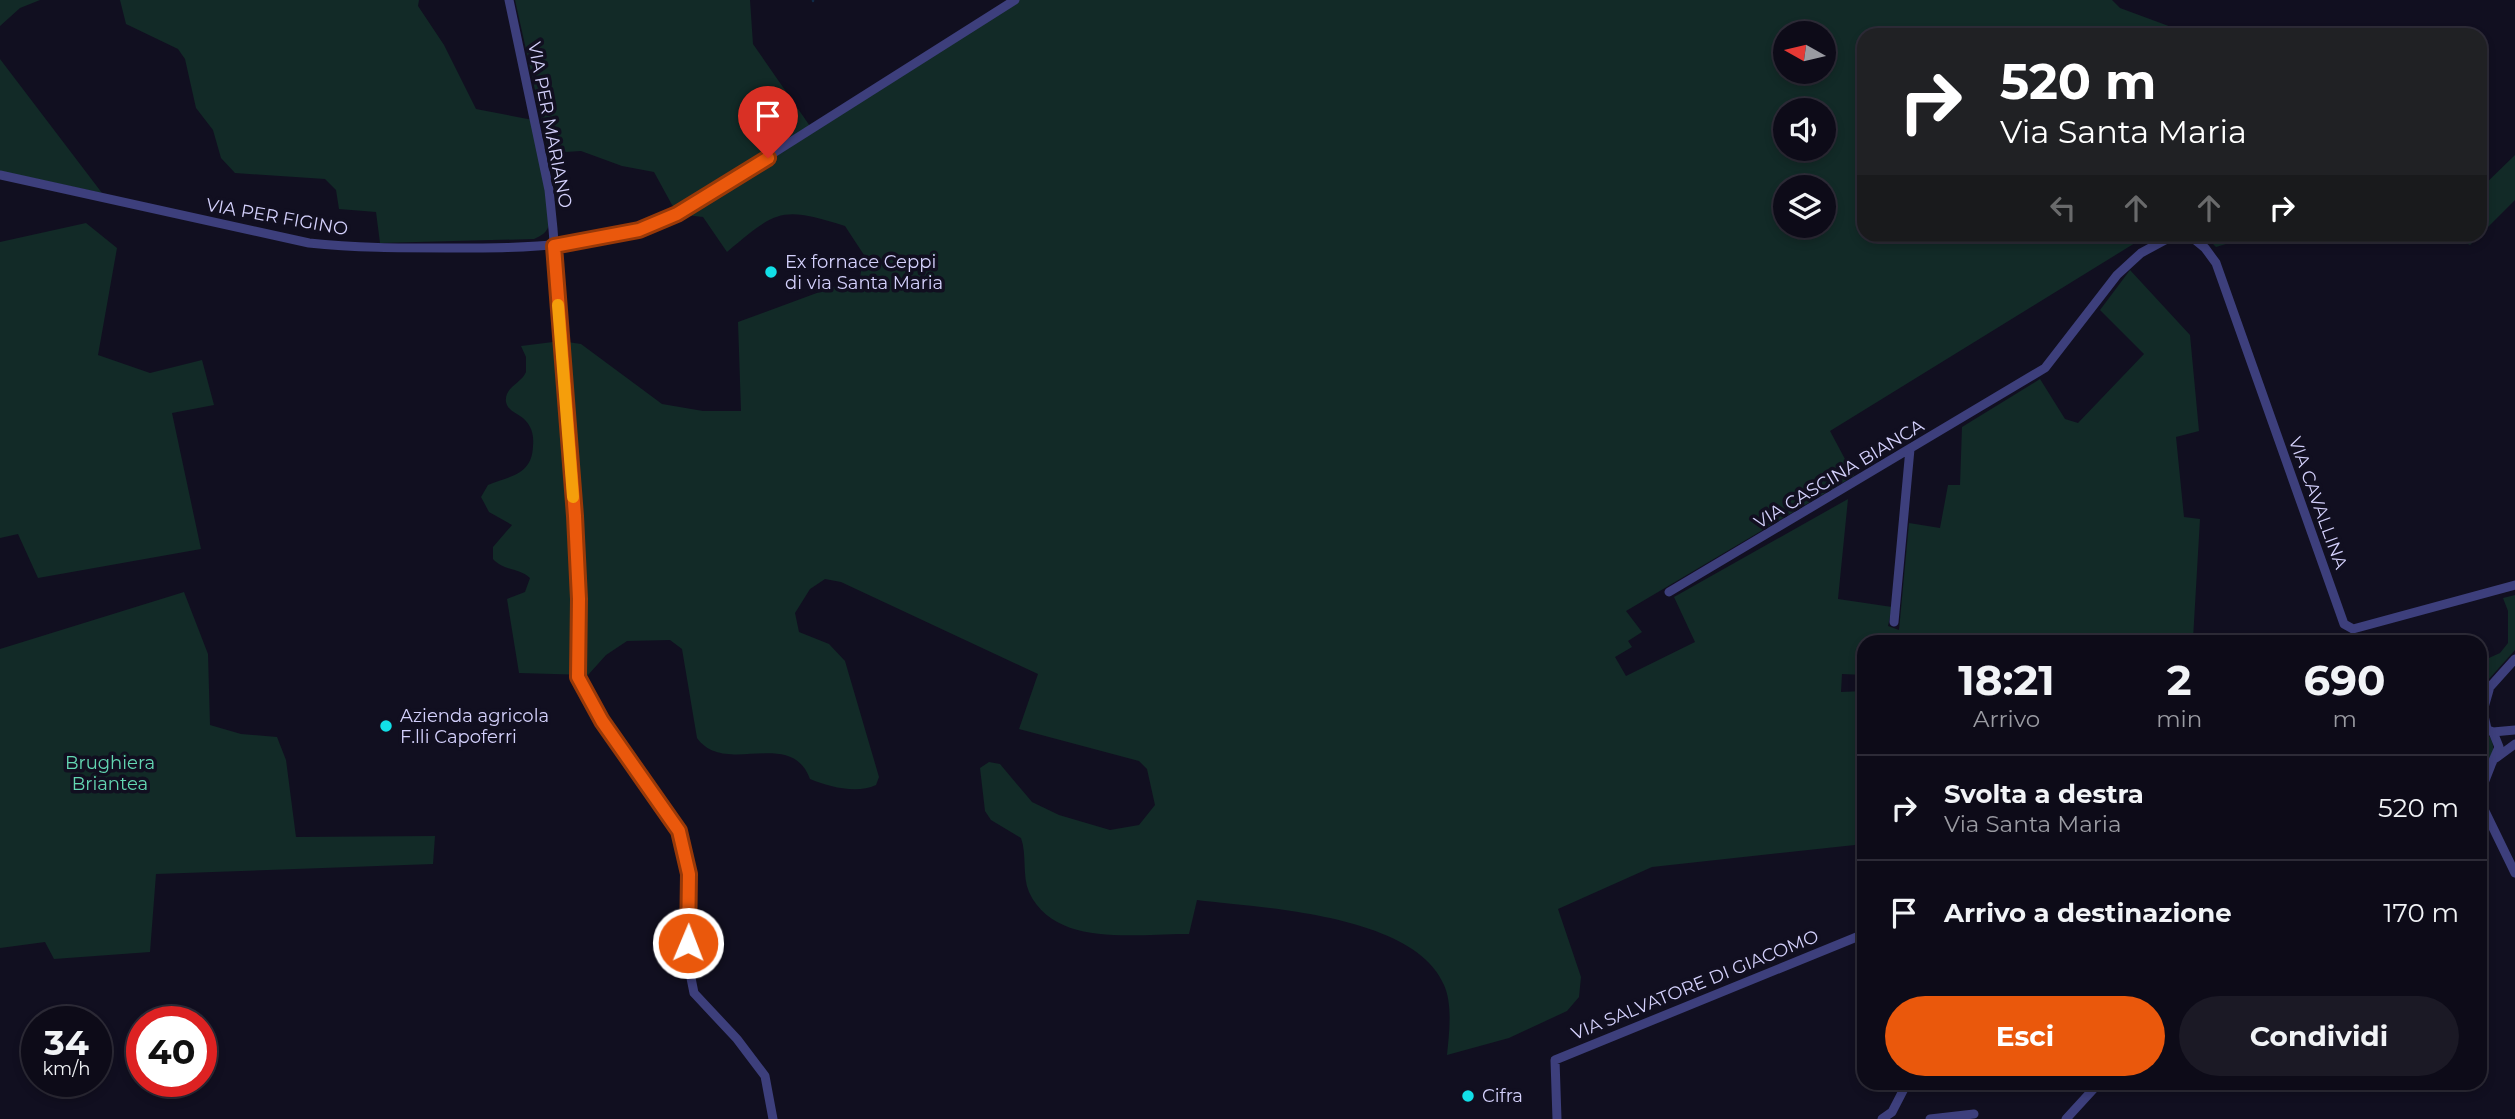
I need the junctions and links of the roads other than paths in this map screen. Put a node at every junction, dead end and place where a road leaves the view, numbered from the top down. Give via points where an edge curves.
1 (509, 0) edge
2 (1015, 0) edge
3 (0, 175) edge
4 (2161, 242) edge
5 (2198, 242) edge
6 (554, 246) junction
7 (1910, 449) junction
8 (2515, 585) edge
9 (1669, 592) dead end
10 (1894, 622) dead end
11 (2515, 659) edge
12 (2491, 685) junction
13 (2487, 690) edge
14 (2487, 698) edge
15 (2487, 729) edge
16 (2515, 730) edge
17 (2515, 744) edge
18 (2494, 761) junction
19 (2487, 766) edge
20 (2487, 777) edge
21 (2487, 815) edge
22 (2515, 873) edge
23 (1857, 937) edge
24 (1903, 1090) edge
25 (2093, 1090) edge
26 (1974, 1114) dead end
27 (773, 1119) edge
28 (1557, 1119) edge
29 (1882, 1119) edge
30 (1930, 1119) edge
31 (2066, 1119) edge

1 - 6 street, VIA PER MARIANO via 549,190
2 - 6 street, VIA PER FIGINO via 677,214 619,236
3 - 6 street, VIA PER FIGINO via 309,243 383,248
4 - 7 street, VIA CASCINA BIANCA via 2117,275 2045,369
5 - 8 street, VIA CAVALLINA via 2216,263 2344,624 2353,629
6 - 27 street, VIA PER MARIANO via 575,516 578,677 602,721 679,831 689,874 689,968 694,993 757,1063 770,1091
7 - 9 street, VIA CASCINA BIANCA
7 - 10 street
11 - 12 street
12 - 13 street
12 - 14 street
15 - 16 street
15 - 18 street via 2499,747
17 - 18 street
18 - 19 street
18 - 20 street
21 - 22 street
23 - 28 street, VIA SALVATORE DI GIACOMO via 1555,1060
24 - 29 street via 1892,1112
25 - 31 street
26 - 30 street

